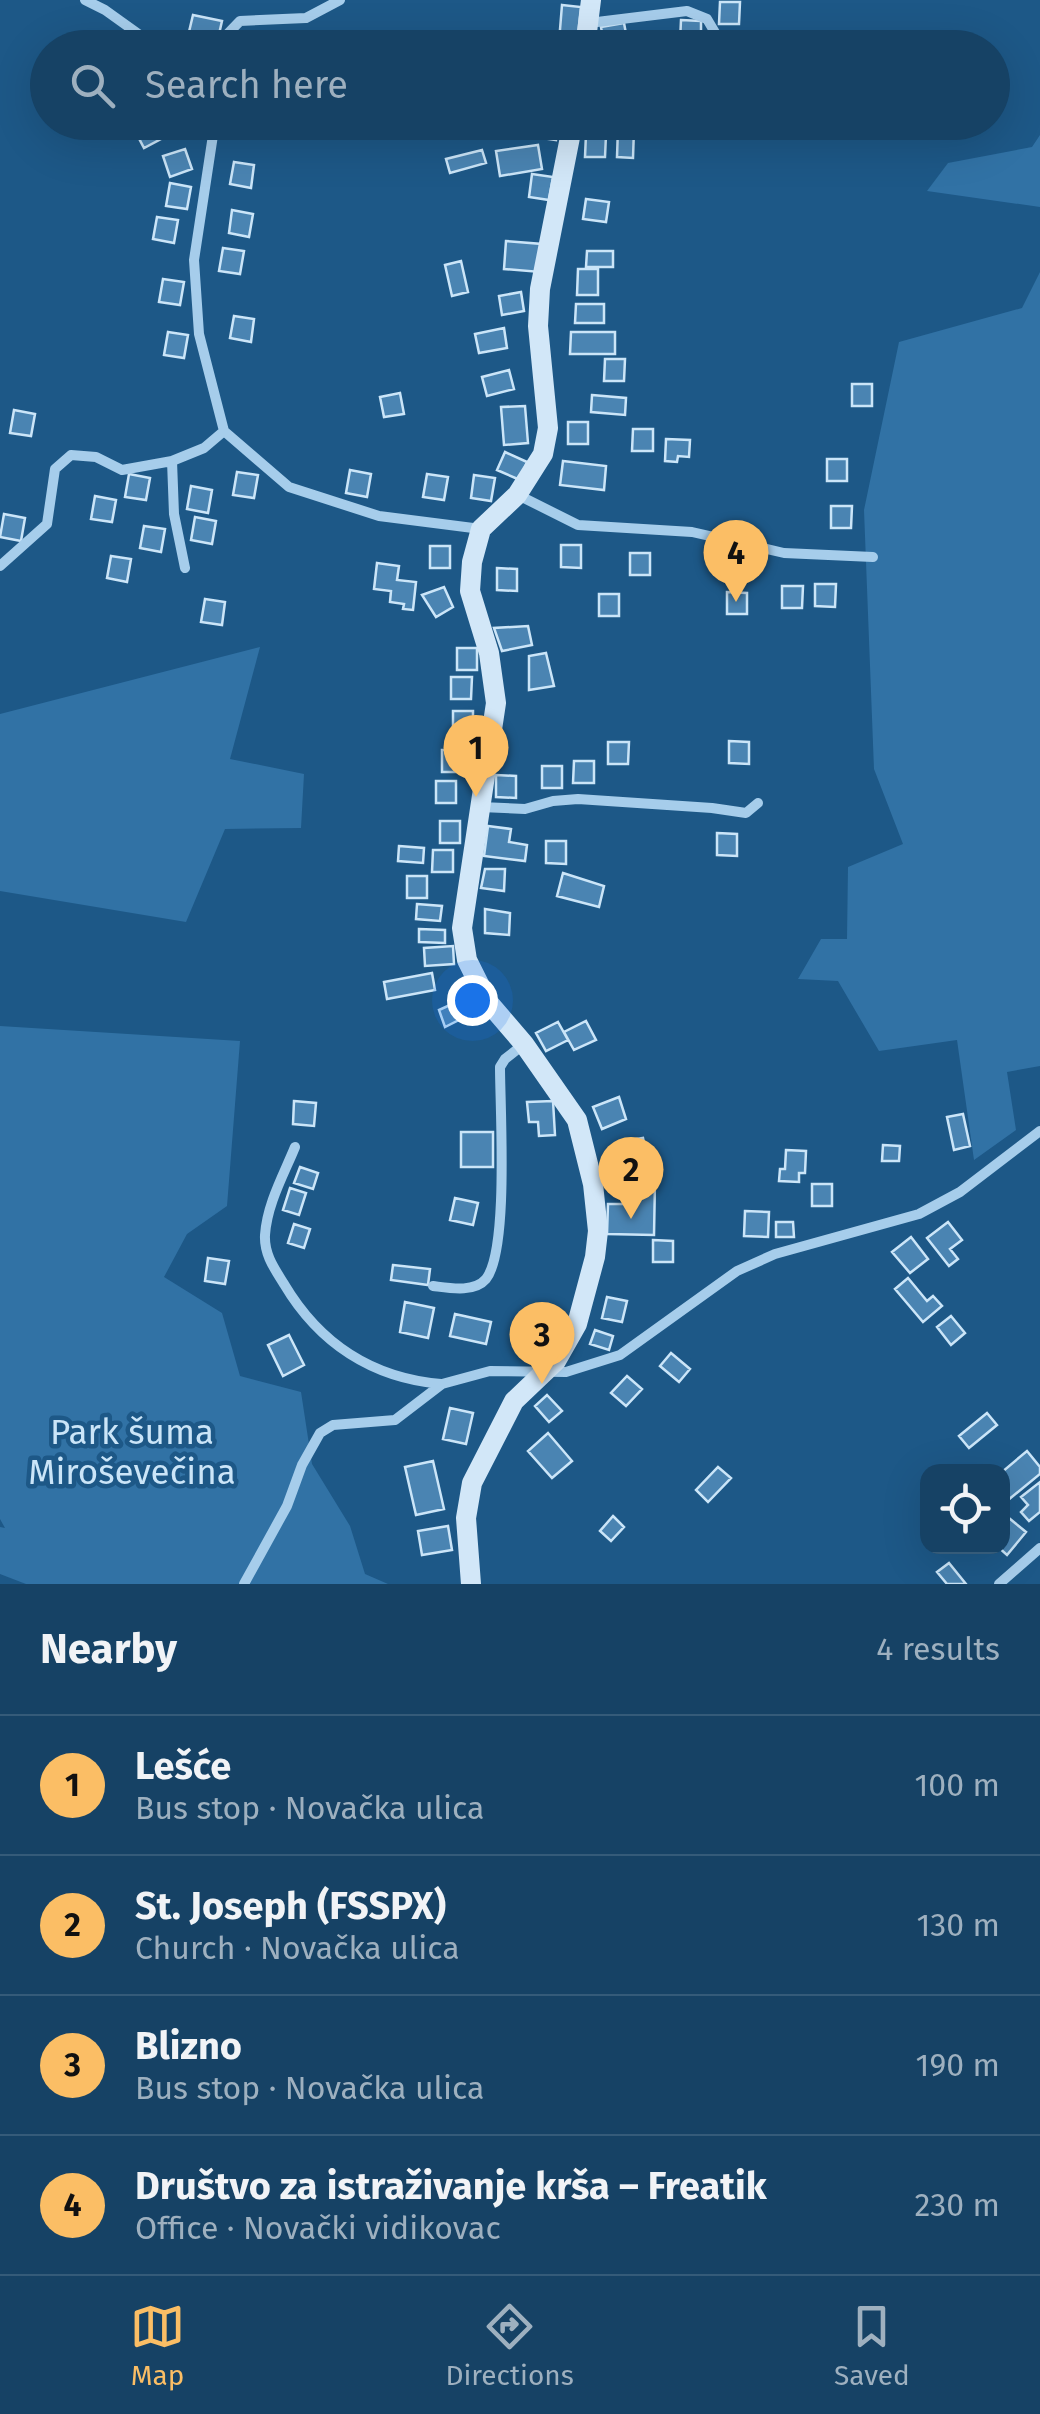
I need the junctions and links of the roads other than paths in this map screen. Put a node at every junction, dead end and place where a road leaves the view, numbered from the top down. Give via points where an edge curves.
1 (85, 0) edge
2 (340, 0) edge
3 (591, 0) edge
4 (589, 22) junction
5 (133, 30) edge
6 (231, 30) edge
7 (588, 30) edge
8 (714, 30) edge
9 (212, 140) edge
10 (569, 140) edge
11 (224, 431) junction
12 (172, 461) junction
13 (517, 494) junction
14 (481, 529) junction
15 (872, 557) dead end
16 (0, 566) edge
17 (185, 568) dead end
18 (758, 803) dead end
19 (480, 806) junction
20 (524, 1044) junction
21 (1040, 1131) edge
22 (295, 1146) dead end
23 (433, 1286) dead end
24 (547, 1370) junction
25 (442, 1384) junction
26 (1040, 1548) edge
27 (244, 1584) edge
28 (472, 1584) edge
29 (999, 1584) edge

1 - 5 street
2 - 6 street via 306,18 240,21
3 - 4 street
4 - 7 street
4 - 8 street via 687,11 707,18
9 - 11 street via 194,260 199,334
10 - 13 street via 540,289 548,428 543,454
11 - 12 street
11 - 14 street via 289,487 379,516
12 - 16 street via 122,470 96,457 71,455 54,468 47,524
12 - 17 street
13 - 14 street
13 - 15 street via 578,525 692,532 784,553
14 - 19 street via 470,591 496,704
18 - 19 street via 746,813 578,799 525,809
19 - 20 street via 462,928 467,960 488,1002
20 - 23 street via 500,1067 498,1227 491,1268 474,1286
20 - 24 street via 577,1120 597,1211 595,1256 577,1324
21 - 24 street via 960,1192 919,1214 775,1254 737,1271 620,1355 566,1372
22 - 25 street via 265,1236 269,1259 299,1308 329,1340 366,1364 410,1382
24 - 25 street via 490,1371
24 - 28 street via 514,1402 472,1483 466,1518
25 - 27 street via 395,1420 343,1422 320,1434
26 - 29 street

